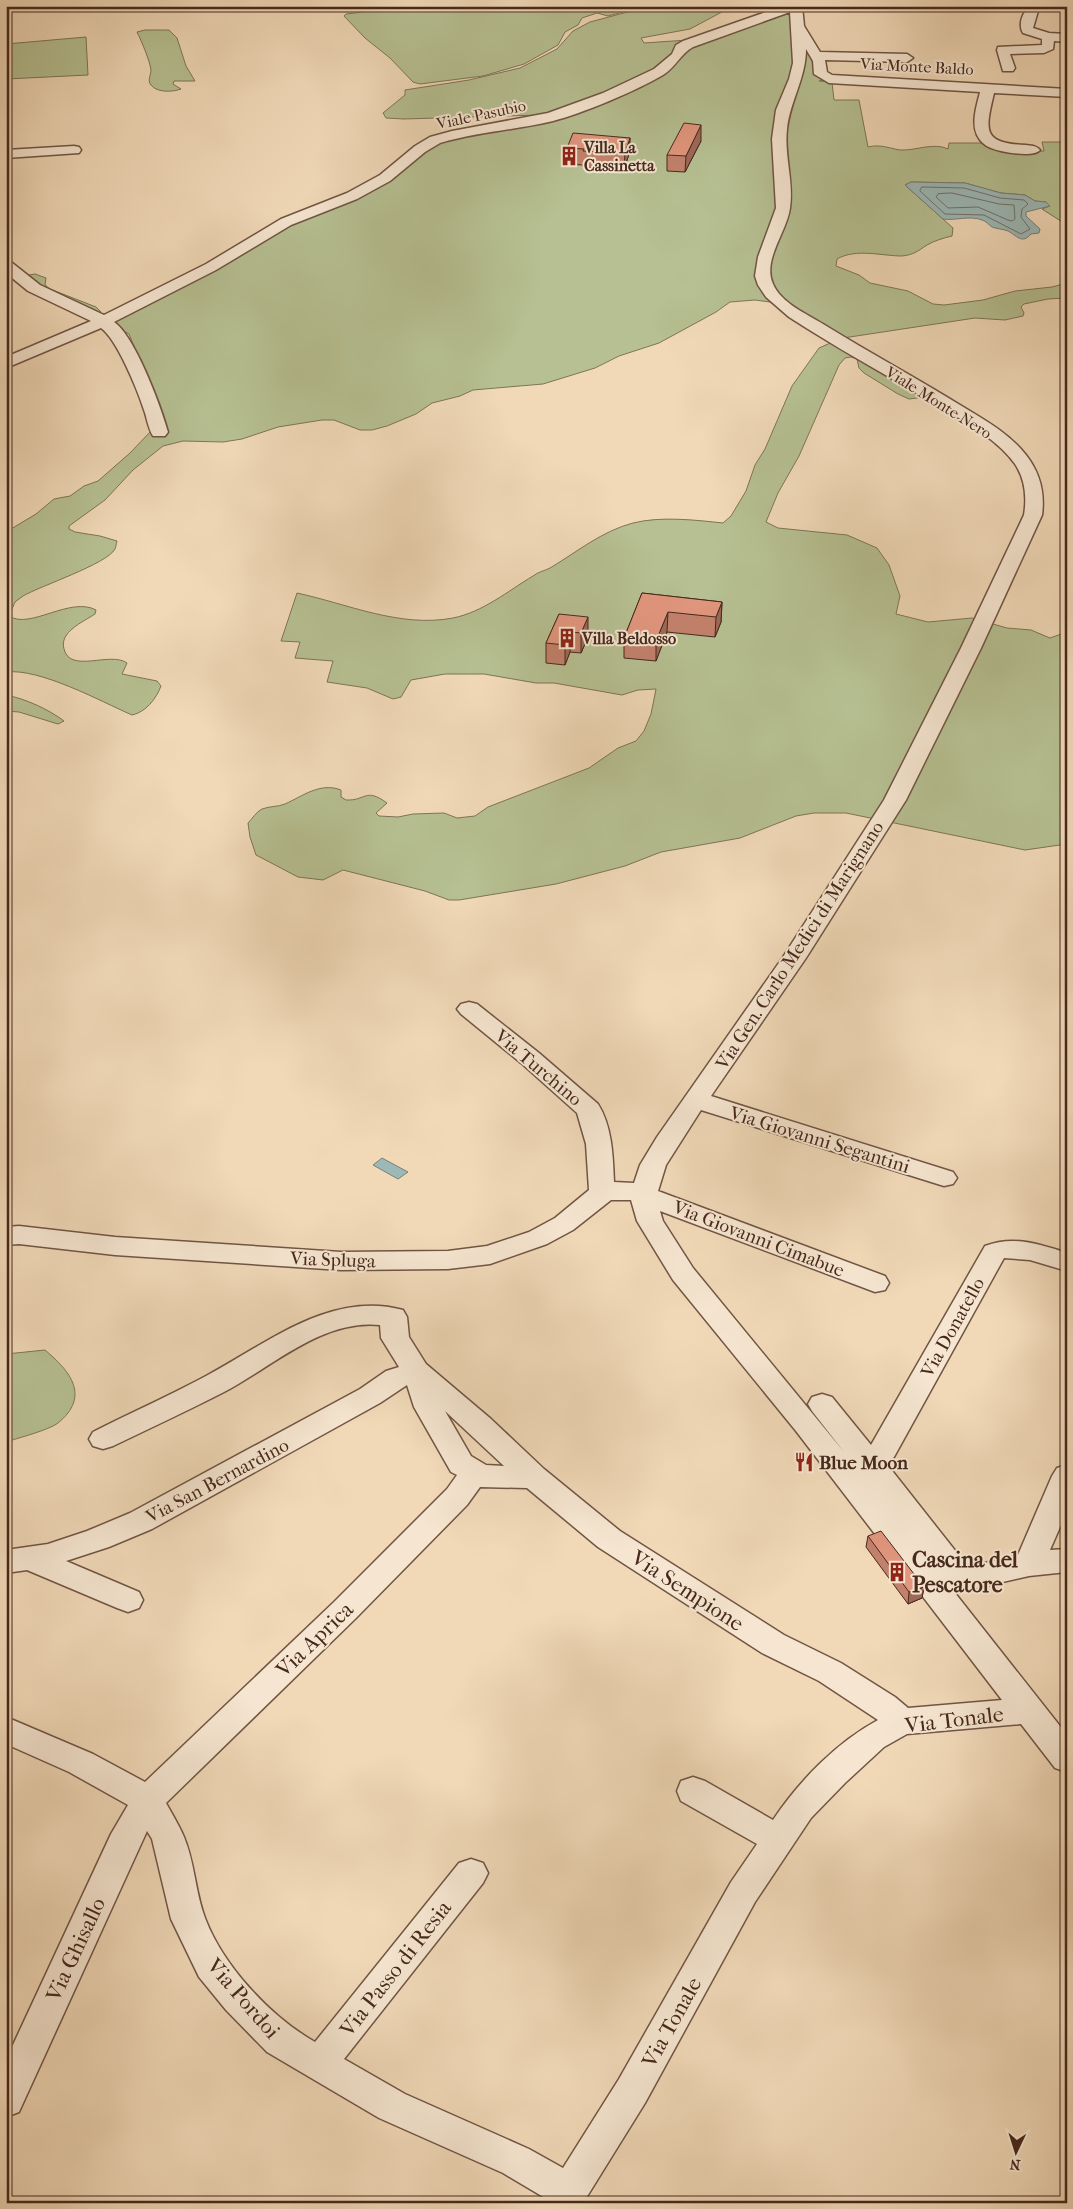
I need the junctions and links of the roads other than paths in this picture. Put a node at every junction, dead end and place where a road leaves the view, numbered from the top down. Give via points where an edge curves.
1 (796, 6) edge
2 (1032, 11) dead end
3 (798, 27) junction
4 (1048, 38) junction
5 (1067, 38) edge
6 (817, 56) junction
7 (908, 58) dead end
8 (1008, 68) dead end
9 (988, 88) junction
10 (1067, 93) edge
11 (74, 150) dead end
12 (1033, 150) dead end
13 (6, 154) edge
14 (6, 265) edge
15 (104, 321) junction
16 (6, 363) edge
17 (159, 432) dead end
18 (895, 800) joint
19 (469, 1009) dead end
20 (699, 1095) junction
21 (944, 1178) dead end
22 (602, 1193) junction
23 (643, 1193) junction
24 (6, 1236) edge
25 (1067, 1262) edge
26 (875, 1283) dead end
27 (416, 1371) junction
28 (822, 1404) dead end
29 (103, 1438) dead end
30 (829, 1454) junction
31 (861, 1454) junction
32 (474, 1473) junction
33 (1067, 1476) edge
34 (534, 1477) junction
35 (18, 1560) edge
36 (1067, 1560) edge
37 (1029, 1564) junction
38 (961, 1578) junction
39 (933, 1588) junction
40 (128, 1600) dead end
41 (1028, 1710) junction
42 (902, 1722) junction
43 (6, 1730) edge
44 (1067, 1759) edge
45 (693, 1791) dead end
46 (148, 1800) junction
47 (778, 1840) junction
48 (471, 1873) dead end
49 (320, 2064) junction
50 (6, 2100) edge
51 (565, 2197) edge

1 - 3 street, Viale Monte Nero
1 - 15 street, Viale Pasubio via 688,44 659,72 608,96 551,117 436,140 385,178 352,196 286,222 212,267
2 - 4 street via 1027,30
3 - 6 street, Via Monte Baldo
3 - 18 street, Viale Monte Nero via 798,70 784,108 779,140 784,203 763,266 765,285 784,306 996,436 1026,468 1034,492 1033,515
4 - 5 street
4 - 8 street via 1048,46 1044,49 1003,50
6 - 7 street
6 - 9 street, Via Monte Baldo via 821,74 829,79
9 - 10 street, Via Monte Baldo
9 - 12 street via 980,122 986,138 994,146
11 - 13 street
14 - 15 street via 34,288
15 - 16 street, Viale Pasubio
15 - 17 street via 123,343 153,410
18 - 20 street, Via Gen. Carlo Medici di Marignano via 794,958
19 - 22 street, Via Turchino via 589,1110 599,1144
20 - 21 street, Via Giovanni Segantini
20 - 23 street, Via Gen. Carlo Medici di Marignano via 653,1165
22 - 23 street via 615,1190
22 - 24 street, Via Spluga via 564,1224 538,1238 490,1255 466,1259 341,1261
23 - 26 street, Via Giovanni Cimabue
23 - 30 street via 650,1221 683,1274
25 - 31 street, Via Donatello via 1012,1248 994,1252 884,1450 878,1456
27 - 29 street via 395,1338 393,1317 373,1315 333,1320 304,1332 216,1384
27 - 32 street via 428,1407 461,1464
27 - 34 street via 481,1426
27 - 35 street, Via San Bernardino via 396,1378 370,1396 141,1521 48,1555
28 - 31 street
30 - 31 street, Via Donatello
30 - 39 street
31 - 38 street
32 - 34 street
32 - 46 street, Via Aprica via 457,1497 401,1554
33 - 37 street
34 - 42 street, Via Sempione via 609,1539 766,1640 830,1672 884,1706
35 - 40 street
36 - 37 street
37 - 38 street
38 - 39 street
39 - 41 street
41 - 42 street, Via Tonale
41 - 44 street
42 - 47 street, Via Tonale via 874,1738 833,1773 799,1808
43 - 46 street via 81,1763
45 - 47 street
46 - 49 street, Via Pordoi via 168,1838 188,1919 211,1966 280,2041
46 - 50 street, Via Ghisallo via 128,1834
47 - 51 street, Via Tonale via 743,1892 632,2091
48 - 49 street, Via Passo di Resia
49 - 51 street, Via Pordoi via 392,2106 516,2161

